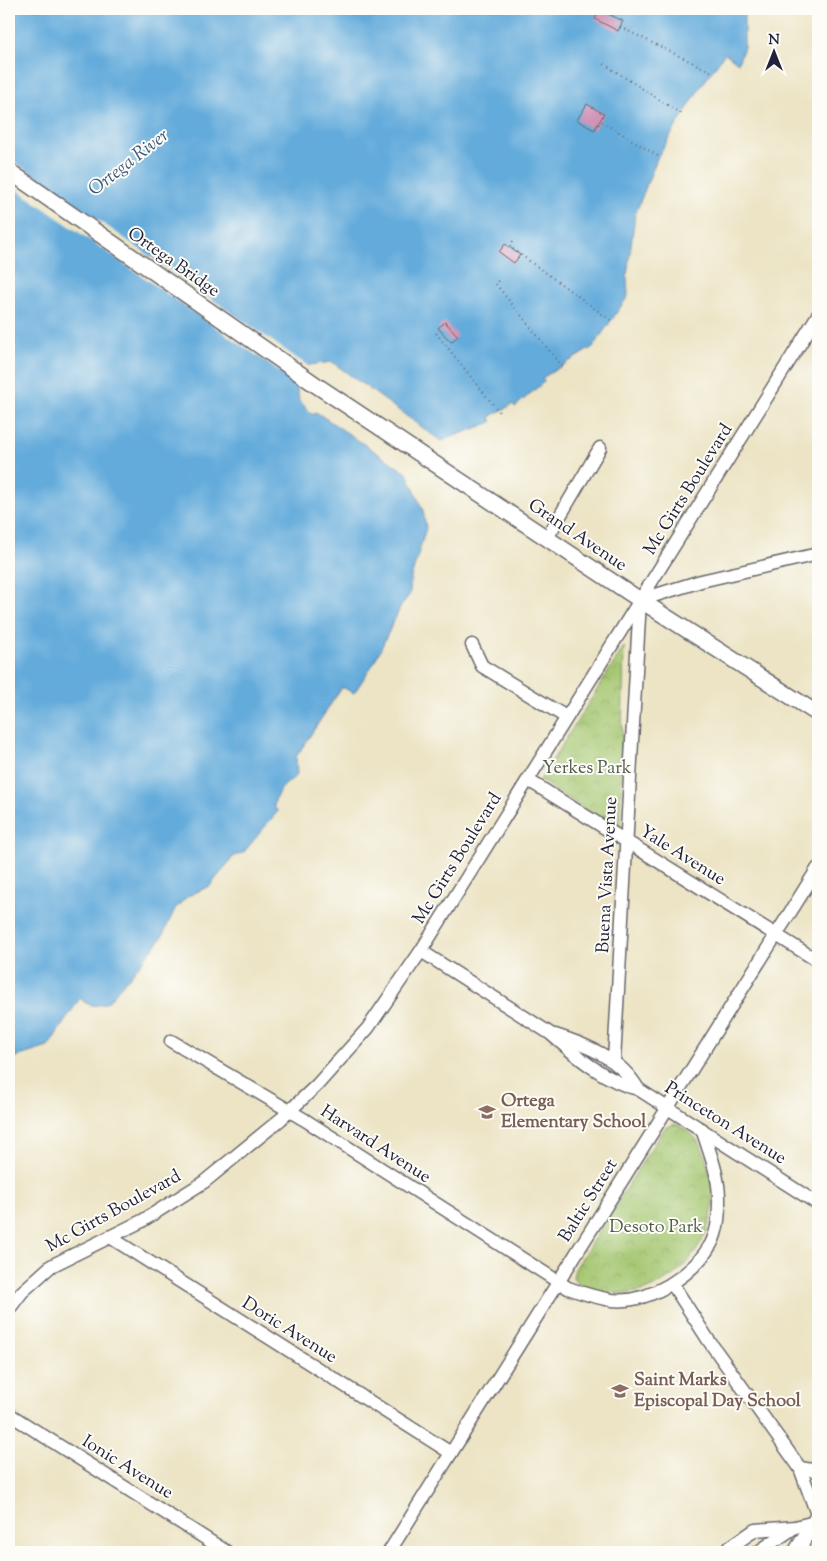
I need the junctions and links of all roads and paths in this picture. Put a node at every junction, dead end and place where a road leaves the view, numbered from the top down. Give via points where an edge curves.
1 (620, 27) dead end
2 (604, 64) dead end
3 (712, 72) dead end
4 (683, 115) dead end
5 (596, 129) dead end
6 (658, 156) dead end
7 (9, 171) edge
8 (513, 241) dead end
9 (498, 281) dead end
10 (818, 315) edge
11 (612, 321) dead end
12 (436, 333) dead end
13 (565, 370) dead end
14 (316, 385) joint
15 (500, 412) dead end
16 (600, 448) dead end
17 (547, 538) junction
18 (818, 554) edge
19 (640, 600) junction
20 (472, 645) dead end
21 (818, 714) edge
22 (566, 717) junction
23 (528, 780) junction
24 (627, 843) junction
25 (818, 868) edge
26 (776, 935) junction
27 (421, 951) junction
28 (818, 961) edge
29 (551, 1034) junction
30 (171, 1040) dead end
31 (614, 1062) junction
32 (638, 1089) junction
33 (668, 1110) junction
34 (289, 1111) junction
35 (702, 1129) junction
36 (818, 1204) edge
37 (110, 1237) junction
38 (558, 1282) junction
39 (672, 1285) junction
40 (9, 1309) edge
41 (9, 1414) edge
42 (451, 1453) junction
43 (800, 1468) junction
44 (818, 1471) edge
45 (817, 1518) edge
46 (795, 1527) junction
47 (227, 1552) edge
48 (389, 1552) edge
49 (723, 1552) edge
50 (758, 1552) edge
51 (796, 1552) edge

1 - 3 path
2 - 4 path
5 - 6 path via 601,121
7 - 14 main road, Ortega Bridge
8 - 11 path via 510,247
9 - 13 path via 495,283
10 - 19 street, Mc Girts Boulevard
12 - 15 path
14 - 17 main road, Grand Avenue
16 - 17 street
17 - 19 main road, Grand Avenue
18 - 19 street via 701,581
19 - 21 main road, Grand Avenue
19 - 22 street, Mc Girts Boulevard
19 - 24 street, Buena Vista Avenue
20 - 22 street via 482,666
22 - 23 street, Mc Girts Boulevard
23 - 24 street, Yale Avenue
23 - 27 street, Mc Girts Boulevard
24 - 26 street, Yale Avenue
24 - 31 street, Buena Vista Avenue
25 - 26 street, Baltic Street
26 - 28 street, Yale Avenue
26 - 33 street, Baltic Street
27 - 29 street, Princeton Avenue
27 - 34 street, Mc Girts Boulevard via 368,1028 317,1086
29 - 31 street, Princeton Avenue via 577,1042
29 - 32 street, Princeton Avenue via 623,1086
30 - 34 street, Harvard Avenue
31 - 32 street, Princeton Avenue via 630,1075
32 - 33 street, Princeton Avenue
33 - 35 street, Princeton Avenue
33 - 38 street, Baltic Street
34 - 37 street, Mc Girts Boulevard via 204,1182
34 - 38 street, Harvard Avenue
35 - 36 street, Princeton Avenue
35 - 39 street via 717,1174 719,1205 716,1228 711,1244
37 - 40 street, Mc Girts Boulevard via 52,1266 22,1292
37 - 42 street, Doric Avenue
38 - 39 street, Harvard Avenue via 568,1288 613,1300 639,1297
38 - 42 street, Baltic Street
39 - 43 street
41 - 47 street, Ionic Avenue
42 - 48 street, Baltic Street
43 - 44 street
43 - 45 street
45 - 46 street
45 - 51 main road
46 - 49 street via 755,1530
46 - 50 street

